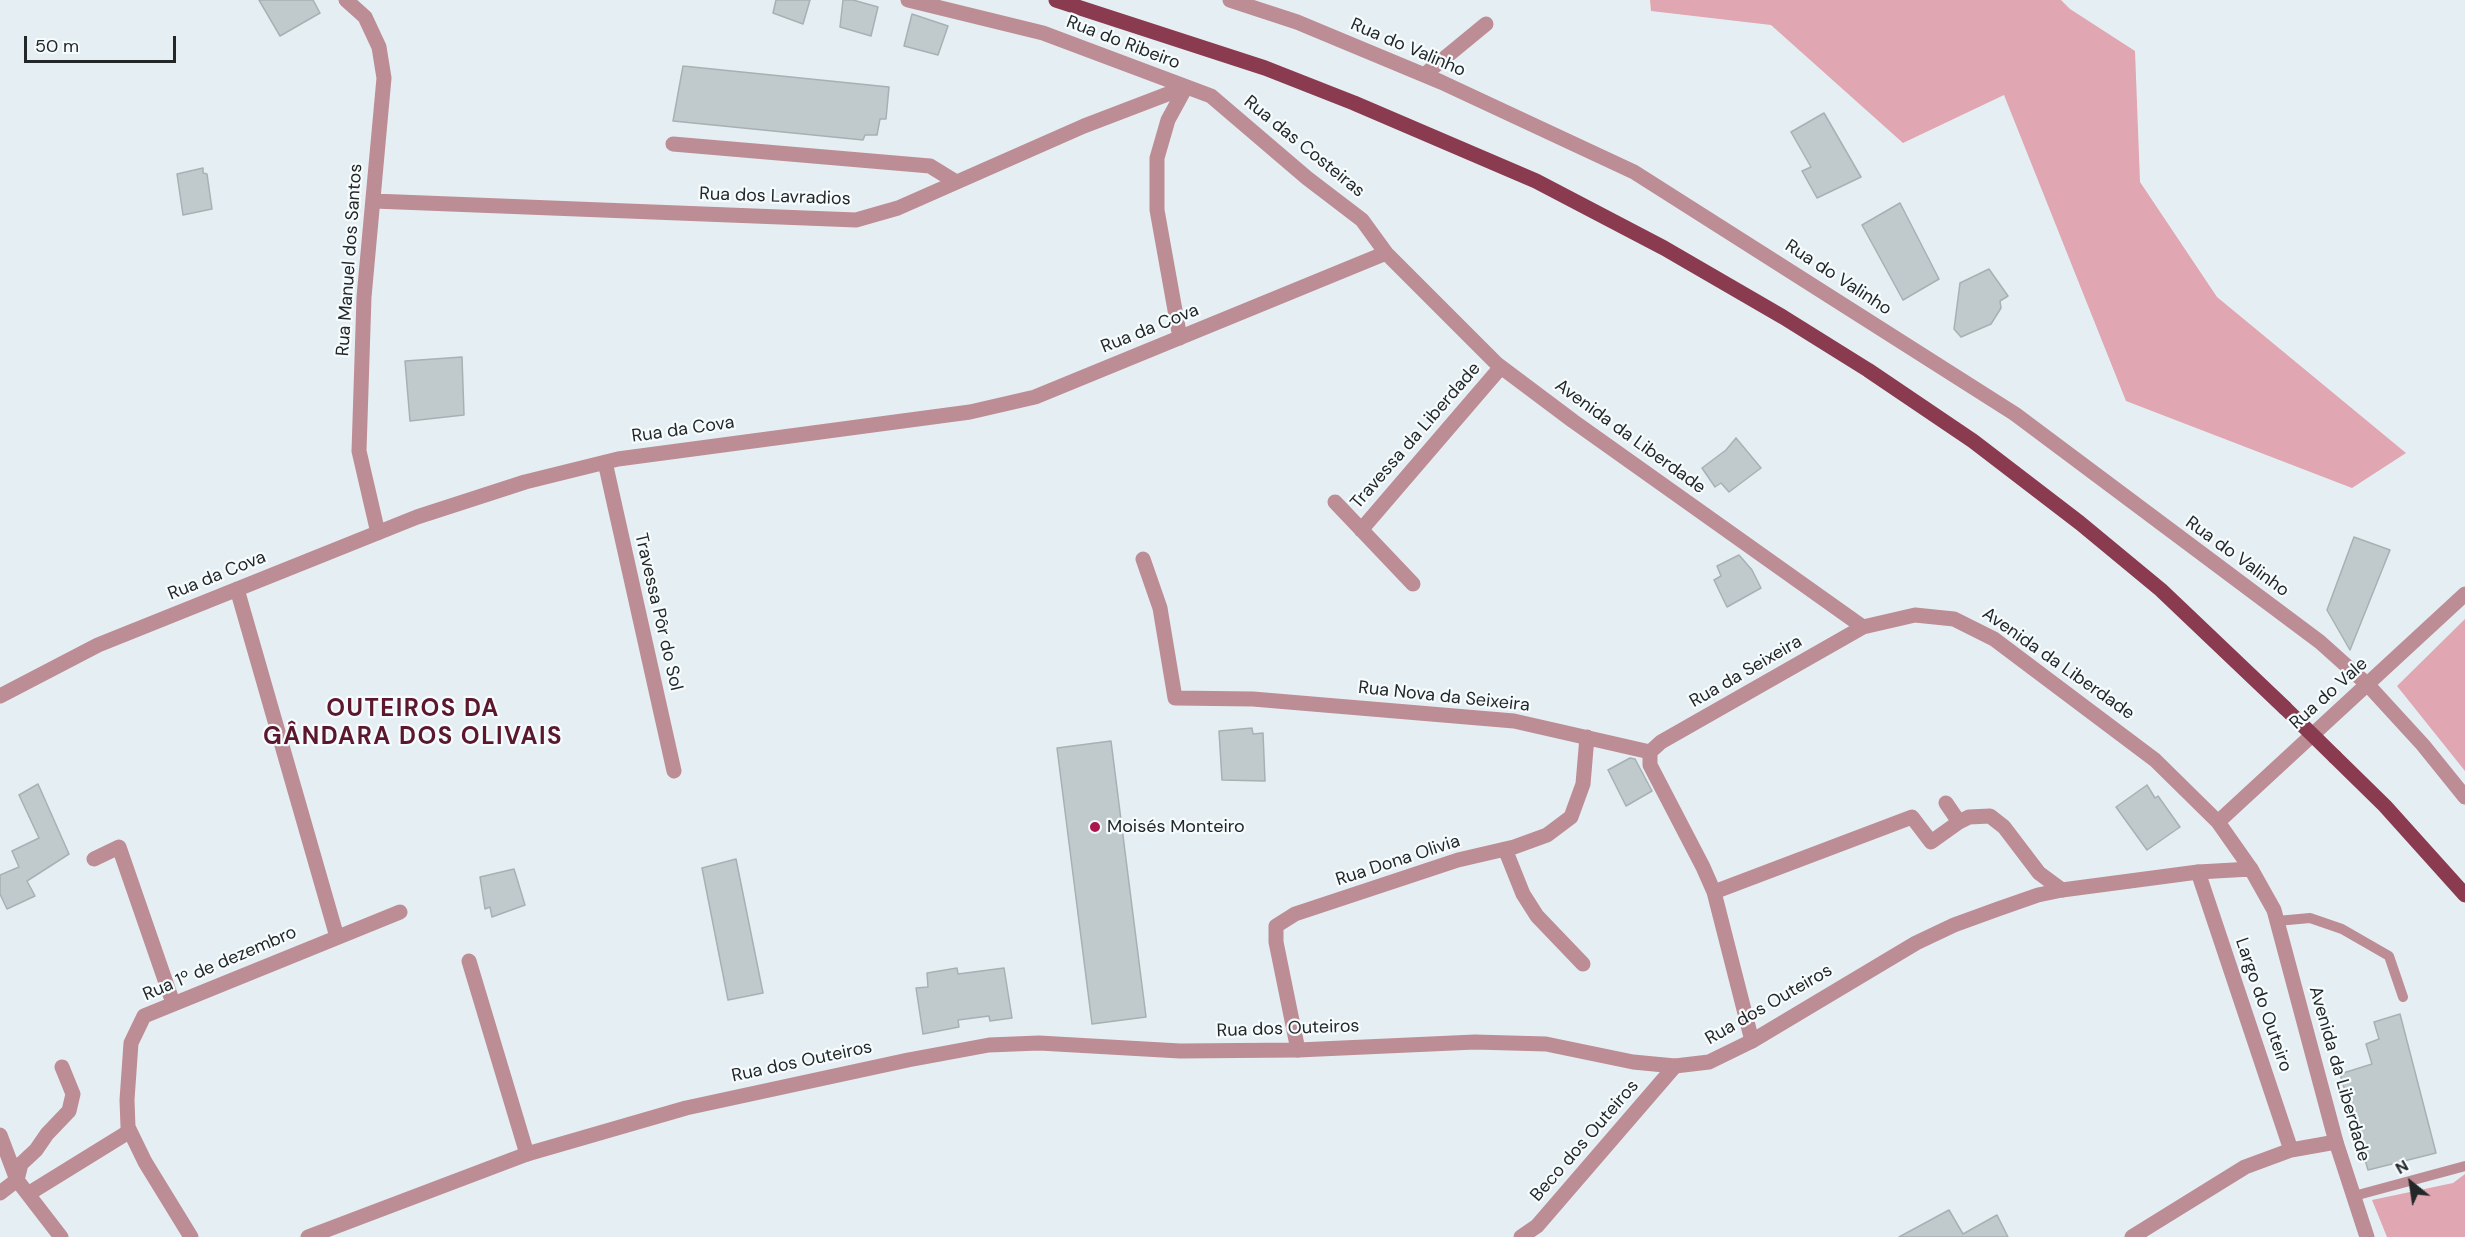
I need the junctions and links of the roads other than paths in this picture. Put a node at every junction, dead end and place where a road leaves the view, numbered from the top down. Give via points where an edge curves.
1 (346, 0) edge
2 (908, 0) edge
3 (1056, 0) edge
4 (1230, 0) edge
5 (1485, 24) dead end
6 (1424, 75) junction
7 (1186, 87) junction
8 (673, 144) dead end
9 (956, 182) junction
10 (374, 201) junction
11 (1386, 253) junction
12 (1180, 338) junction
13 (1501, 367) junction
14 (604, 462) junction
15 (1335, 502) dead end
16 (1361, 530) junction
17 (378, 533) junction
18 (1143, 560) dead end
19 (1413, 584) dead end
20 (237, 589) junction
21 (2465, 594) edge
22 (1863, 627) junction
23 (2368, 685) junction
24 (0, 696) edge
25 (1587, 737) junction
26 (1650, 752) junction
27 (674, 771) dead end
28 (2465, 798) edge
29 (1946, 803) dead end
30 (1959, 822) junction
31 (2218, 822) junction
32 (1505, 849) junction
33 (94, 859) dead end
34 (2251, 868) junction
35 (2198, 872) junction
36 (2062, 890) junction
37 (1714, 892) junction
38 (2465, 895) edge
39 (400, 912) dead end
40 (2277, 921) junction
41 (337, 937) junction
42 (469, 961) dead end
43 (1582, 964) dead end
44 (2403, 998) dead end
45 (173, 1003) junction
46 (1752, 1041) junction
47 (1298, 1050) junction
48 (1675, 1066) junction
49 (62, 1067) dead end
50 (130, 1131) junction
51 (0, 1136) edge
52 (2336, 1142) junction
53 (2291, 1150) junction
54 (527, 1154) junction
55 (2465, 1166) edge
56 (17, 1180) junction
57 (0, 1183) edge
58 (0, 1193) edge
59 (28, 1194) junction
60 (2354, 1196) junction
61 (61, 1237) edge
62 (191, 1237) edge
63 (308, 1237) edge
64 (1521, 1237) edge
65 (2132, 1237) edge
66 (2367, 1237) edge

1 - 10 street, Rua Manuel dos Santos via 365,17 379,47 384,78
2 - 7 street, Rua do Ribeiro via 1043,33
3 - 38 main road, bridge via 1266,68 1536,181 1664,248 1793,323 1973,441 2161,590 2335,756
4 - 6 street, Rua do Valinho via 1297,22
5 - 6 street
6 - 23 street, Rua do Valinho via 1634,172 2015,414 2320,642
7 - 9 street, Rua dos Lavradios
7 - 11 street, Rua das Costeiras via 1211,96 1306,178 1362,220
7 - 12 street via 1168,120 1156,158 1157,210
8 - 9 street via 930,166
9 - 10 street, Rua dos Lavradios via 898,208 856,220
10 - 17 street, Rua Manuel dos Santos via 364,297 360,451
11 - 12 street, Rua da Cova
11 - 13 street, Avenida da Liberdade
12 - 14 street, Rua da Cova via 1035,398 970,412
13 - 16 street, Travessa da Liberdade
13 - 22 street, Avenida da Liberdade
14 - 17 street, Rua da Cova via 525,482
14 - 27 street, Travessa Pôr do Sol
15 - 16 street, Travessa da Liberdade
16 - 19 street, Travessa da Liberdade
17 - 20 street, Rua da Cova
18 - 25 street, Rua Nova da Seixeira via 1160,608 1175,698 1253,699 1514,721
20 - 24 street, Rua da Cova via 98,645
20 - 41 street
21 - 23 street, Rua do Vale
22 - 26 street, Rua da Seixeira via 1661,742
22 - 31 street, Avenida da Liberdade via 1929,615 1954,619 1983,632 2132,740 2171,772
23 - 28 street, Rua do Valinho
23 - 31 street, Rua do Vale
25 - 26 street, Rua Nova da Seixeira
25 - 32 street, Rua Dona Olivia via 1582,784 1571,817 1547,835
26 - 37 street via 1650,765
29 - 30 street
30 - 36 street via 1969,817 1990,816 2004,826 2039,873
30 - 37 street via 1931,842 1912,817
31 - 34 street, Avenida da Liberdade
32 - 43 street via 1523,894 1537,916
32 - 47 street, Rua Dona Olivia via 1458,860 1282,920 1275,934
33 - 45 street via 119,847
34 - 35 street, Rua dos Outeiros
34 - 40 street, Avenida da Liberdade
35 - 36 street, Rua dos Outeiros
35 - 53 street, Largo do Outeiro
36 - 46 street, Rua dos Outeiros via 1976,917 1916,942
37 - 46 street
39 - 41 street, Rua 1º de dezembro
40 - 44 lane via 2310,918 2342,928 2389,956
40 - 52 street, Avenida da Liberdade
41 - 45 street, Rua 1º de dezembro
42 - 54 street
45 - 50 street, Rua 1º de dezembro via 144,1016 131,1043 127,1100
46 - 48 street, Rua dos Outeiros via 1709,1062
47 - 48 street, Rua dos Outeiros via 1454,1042 1527,1043
47 - 54 street, Rua dos Outeiros via 989,1045 686,1108
48 - 64 street, Beco dos Outeiros via 1537,1227
49 - 56 street via 73,1094 69,1111 21,1164
50 - 59 street
50 - 62 street, Rua 1º de dezembro
51 - 56 street
52 - 53 street
52 - 60 street, Avenida da Liberdade
53 - 65 street via 2245,1167
54 - 63 street, Rua dos Outeiros
55 - 60 lane
56 - 57 street
56 - 58 street
56 - 59 street
59 - 61 street
60 - 66 street, Avenida da Liberdade

